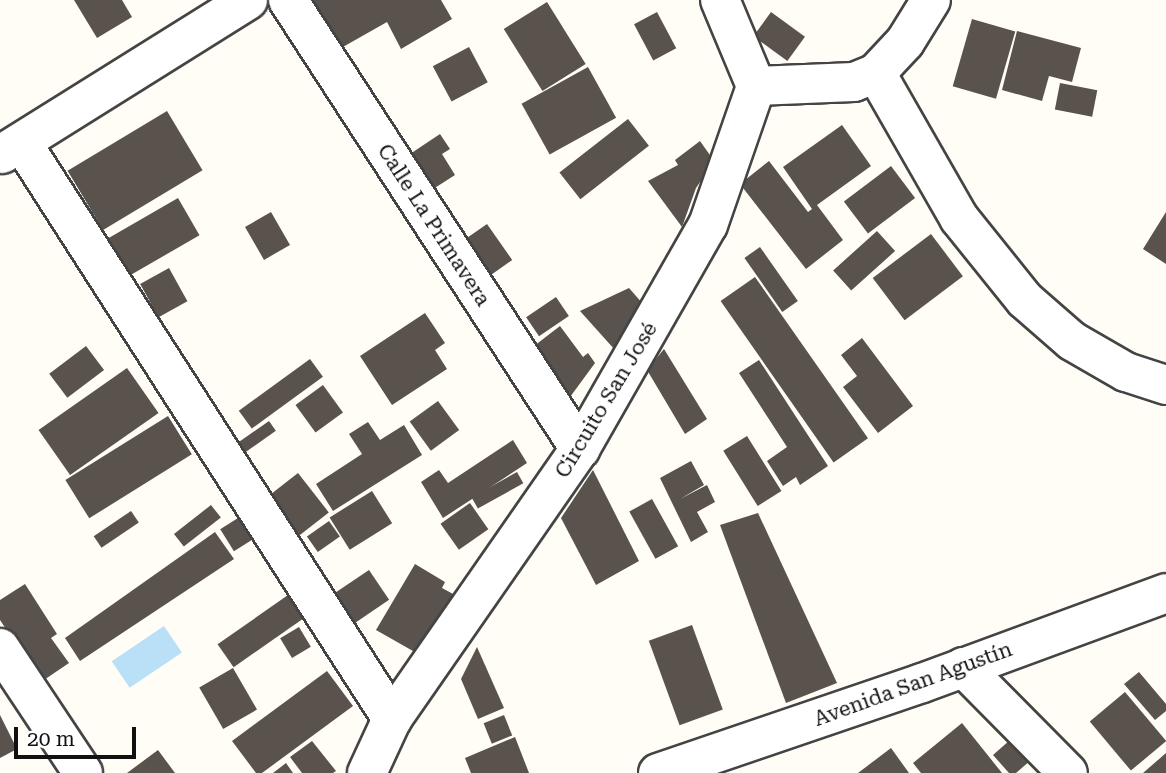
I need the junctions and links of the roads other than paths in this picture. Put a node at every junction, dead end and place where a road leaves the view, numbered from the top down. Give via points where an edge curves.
1 (248, 0) edge
2 (288, 0) edge
3 (720, 0) edge
4 (931, 0) edge
5 (876, 73) junction
6 (756, 86) junction
7 (11, 149) edge
8 (1166, 385) edge
9 (580, 449) junction
10 (1166, 593) edge
11 (0, 648) edge
12 (963, 667) junction
13 (392, 719) junction
14 (83, 773) edge
15 (367, 773) edge
16 (658, 773) edge
17 (1069, 773) edge

1 - 7 street
2 - 9 street, Calle La Primavera
3 - 6 street
4 - 5 street via 905,42
5 - 6 street via 854,82
5 - 8 street via 960,218 1025,300 1072,341 1126,372
6 - 9 street, Circuito San José via 708,225
7 - 13 street
9 - 13 street, Circuito San José
10 - 12 street, Avenida San Agustín
11 - 14 street
12 - 16 street, Avenida San Agustín
12 - 17 street
13 - 15 street, Circuito San José

